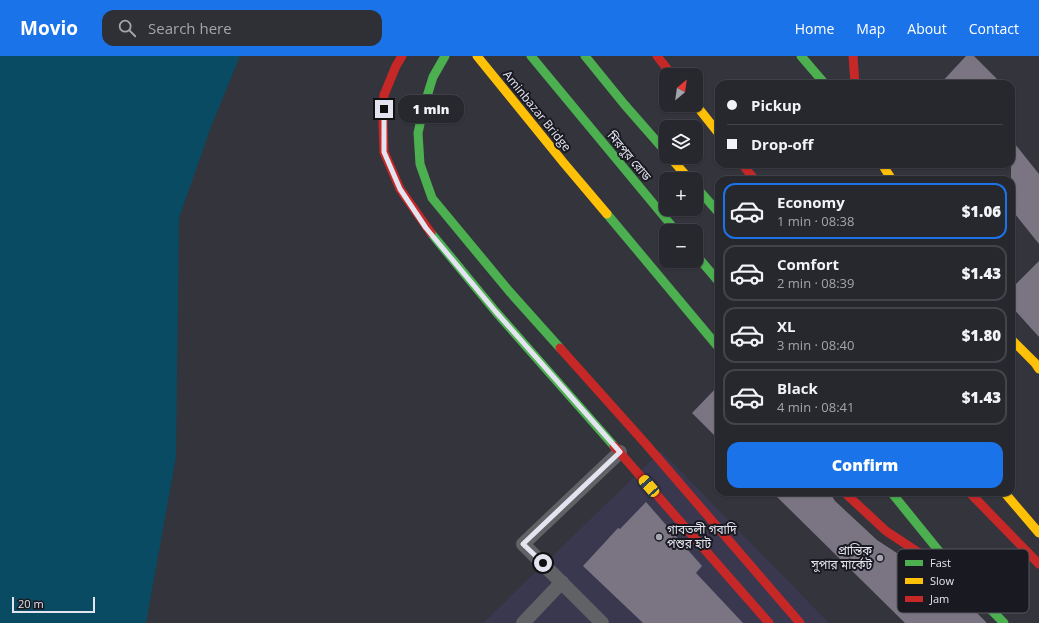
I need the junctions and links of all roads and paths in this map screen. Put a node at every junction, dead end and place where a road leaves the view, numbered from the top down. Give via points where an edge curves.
1 (402, 56) edge
2 (445, 56) edge
3 (477, 56) edge
4 (531, 56) edge
5 (585, 56) edge
6 (657, 56) edge
7 (801, 56) edge
8 (853, 56) edge
9 (667, 68) edge
10 (822, 80) edge
11 (855, 80) edge
12 (702, 112) edge
13 (715, 129) edge
14 (659, 144) edge
15 (676, 164) edge
16 (745, 168) edge
17 (683, 172) edge
18 (752, 176) edge
19 (703, 195) edge
20 (715, 208) edge
21 (670, 224) edge
22 (703, 263) edge
23 (715, 277) edge
24 (715, 343) edge
25 (1015, 343) edge
26 (1039, 369) edge
27 (620, 452) junction
28 (848, 496) edge
29 (894, 496) edge
30 (973, 496) edge
31 (1007, 496) edge
32 (1039, 533) edge
33 (912, 549) edge
34 (937, 549) edge
35 (1024, 549) edge
36 (1029, 554) edge
37 (1039, 564) edge
38 (562, 582) junction
39 (994, 613) edge
40 (523, 623) edge
41 (602, 623) edge
42 (769, 623) edge
43 (800, 623) edge
44 (1004, 623) edge

1 - 27 highway via 384,95 384,152 400,189 431,234 496,312
2 - 43 highway via 433,77 418,133 420,164 432,198 509,291 645,443
3 - 24 highway, Aminbazar Bridge
4 - 21 highway, মিরপুর রোড
5 - 14 highway
6 - 9 highway
7 - 10 highway
8 - 11 highway
12 - 13 highway
15 - 17 highway
16 - 18 highway
19 - 20 highway
22 - 23 highway
25 - 26 highway
27 - 38 lane via 523,544
27 - 42 highway
28 - 33 highway via 886,531
29 - 34 highway
30 - 35 highway
31 - 32 highway
36 - 37 highway
38 - 40 lane
38 - 41 lane
39 - 44 highway

